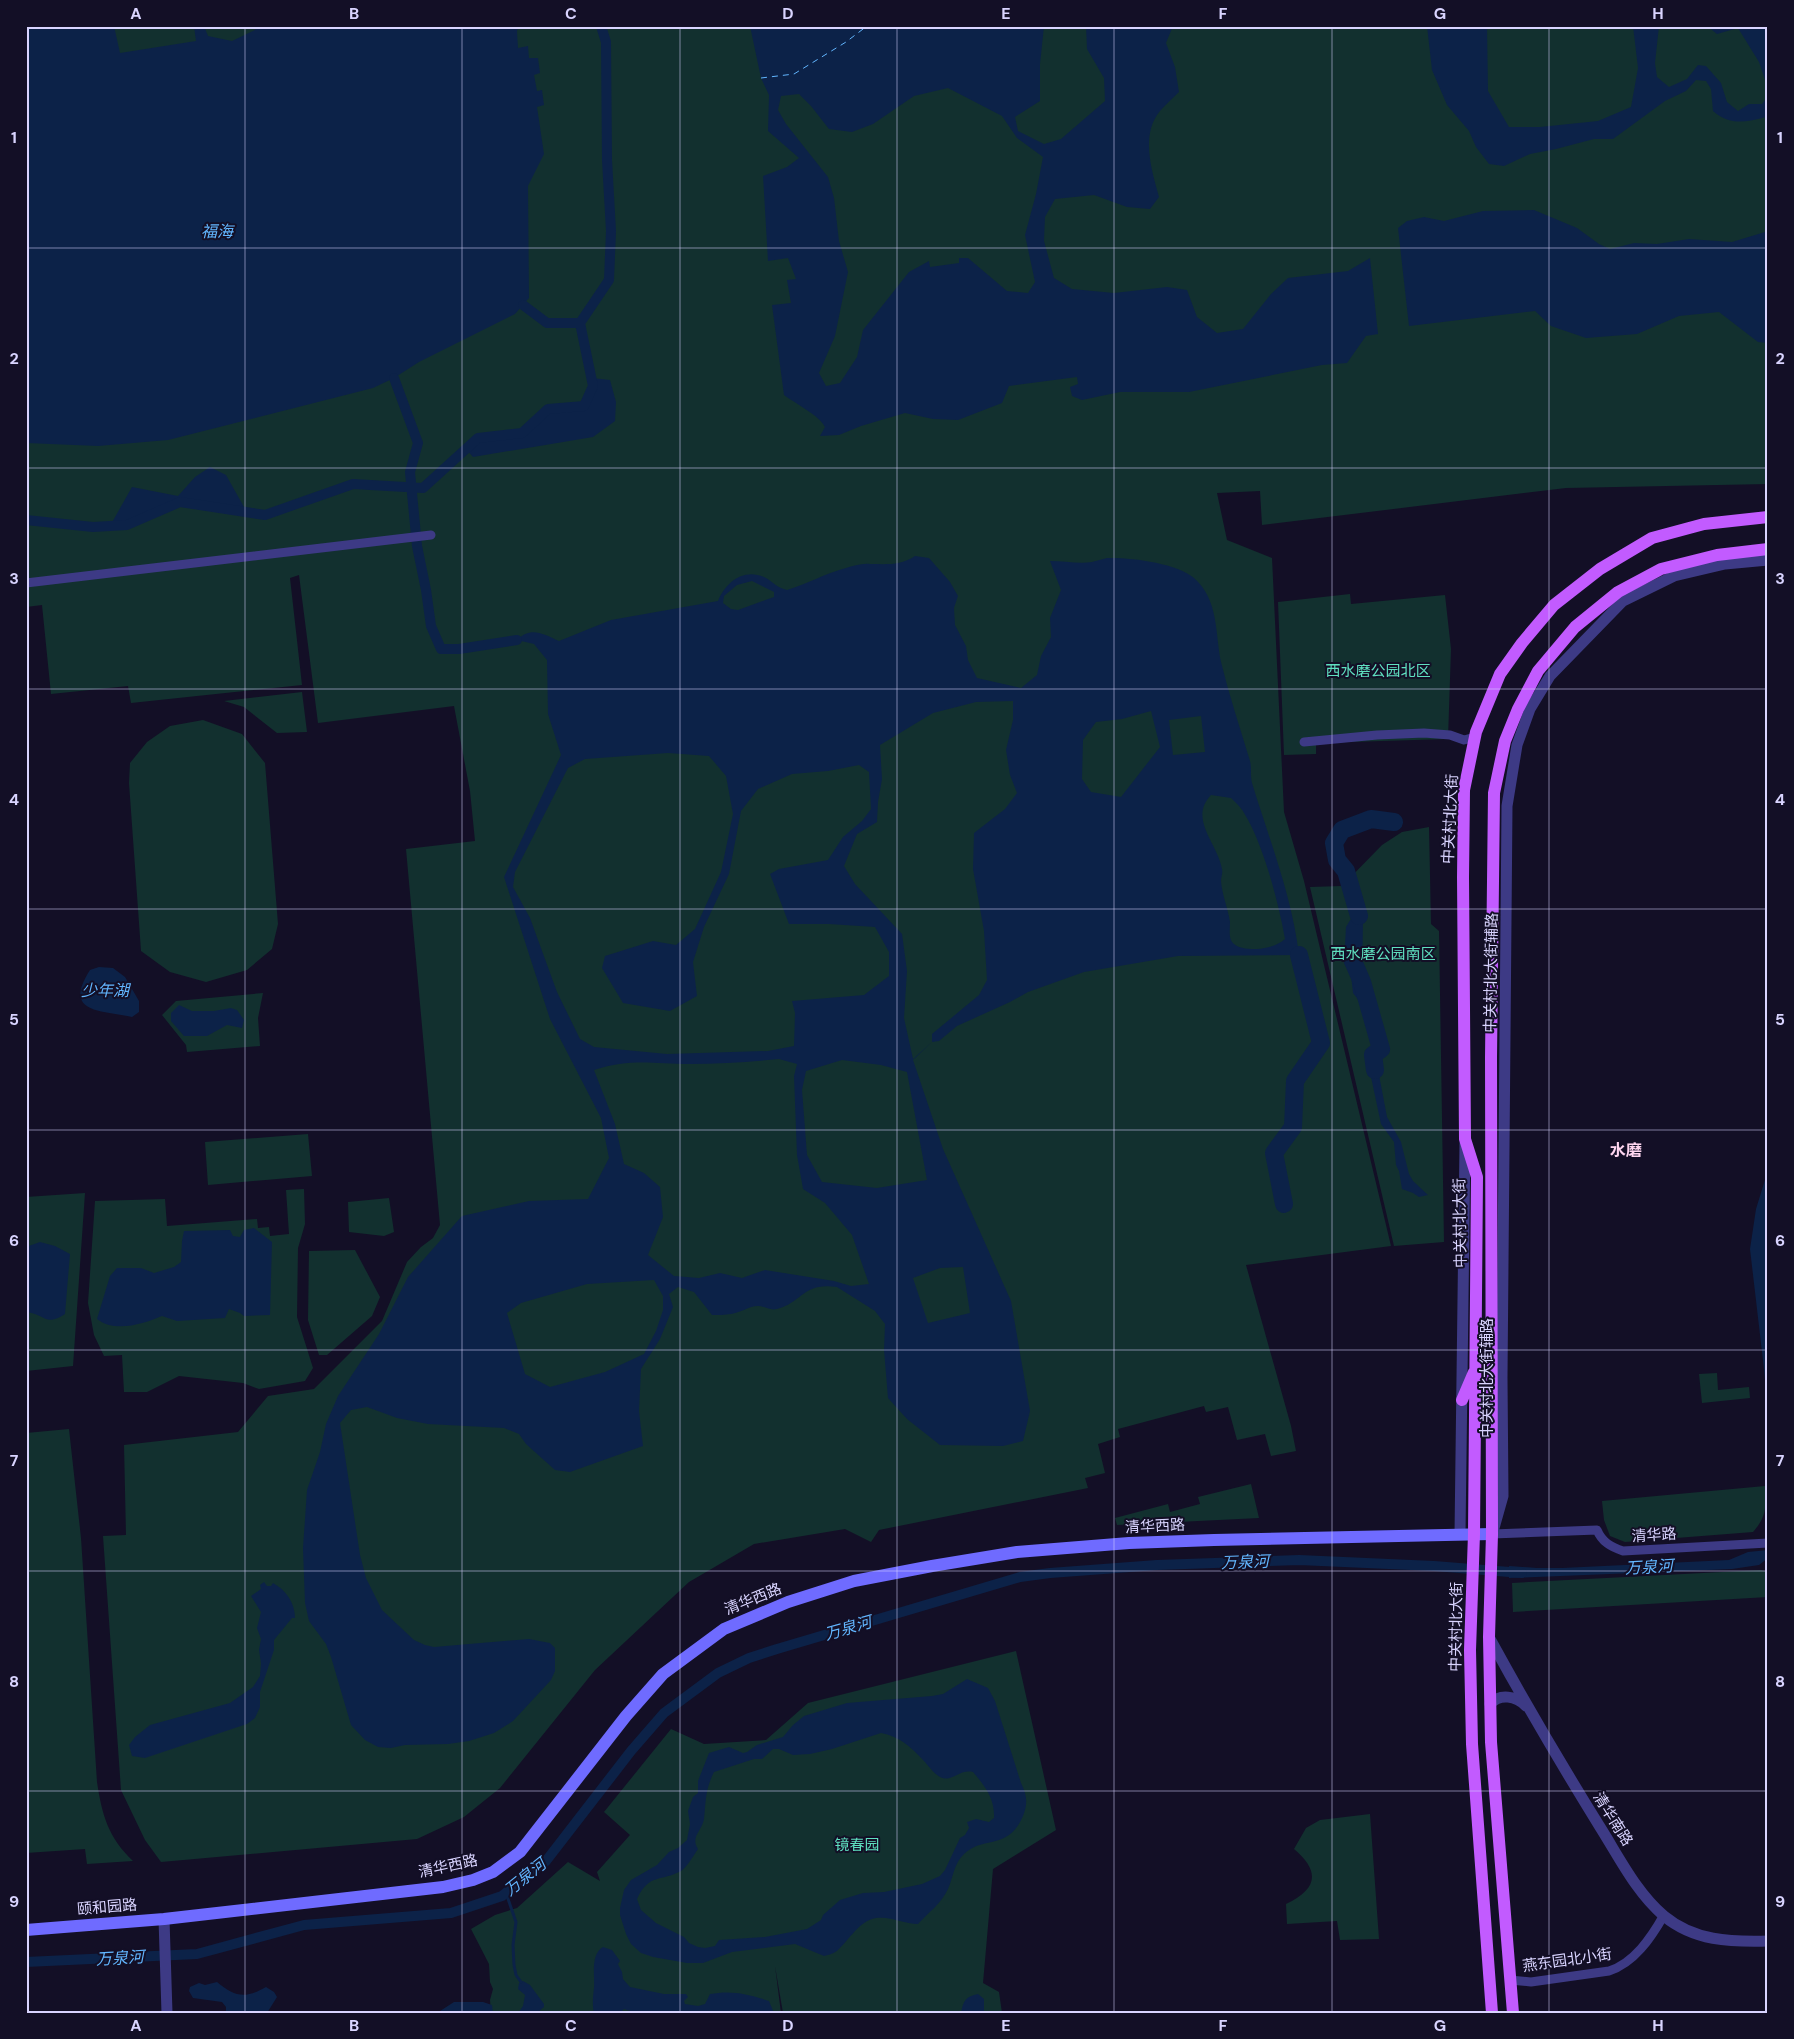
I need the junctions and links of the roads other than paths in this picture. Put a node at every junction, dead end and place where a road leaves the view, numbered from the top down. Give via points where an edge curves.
1 (1768, 517) edge
2 (431, 535) dead end
3 (1768, 550) edge
4 (1768, 560) edge
5 (26, 583) edge
6 (1475, 737) junction
7 (1304, 742) dead end
8 (1465, 1139) junction
9 (1476, 1368) junction
10 (1462, 1400) junction
11 (1460, 1534) junction
12 (1474, 1534) junction
13 (1492, 1534) junction
14 (1764, 1543) edge
15 (1489, 1637) junction
16 (1490, 1704) junction
17 (1528, 1709) junction
18 (1664, 1916) junction
19 (164, 1919) junction
20 (26, 1930) edge
21 (1768, 1941) edge
22 (1510, 1980) junction
23 (167, 2013) edge
24 (1492, 2013) edge
25 (1513, 2013) edge

1 - 6 main road, 中关村北大街 via 1704,524 1652,538 1600,569 1554,606 1522,643 1500,674
2 - 5 street
3 - 13 main road, 中关村北大街 via 1717,555 1661,569 1618,592 1575,627 1538,671 1505,741 1494,793
4 - 13 street, 中关村北大街辅路 via 1725,564 1674,576 1623,601 1550,676 1530,709 1517,745 1507,806 1502,1378 1504,1496
6 - 7 street via 1464,740 1450,735 1424,733
6 - 8 main road, 中关村北大街 via 1464,790
8 - 9 main road, 中关村北大街 via 1477,1177
8 - 10 street, 中关村北大街辅路
9 - 10 main road
9 - 12 main road, 中关村北大街
10 - 11 street, 中关村北大街辅路
11 - 12 main road, 清华西路
11 - 19 main road, 清华西路 via 1078,1547 1017,1552 854,1581 788,1602 724,1629 663,1674 626,1716 520,1852 493,1872 443,1887
12 - 13 main road, 清华西路
12 - 24 main road, 中关村北大街 via 1470,1650 1472,1744
13 - 14 street, 清华路 via 1597,1530 1607,1544 1623,1551
13 - 15 main road, 中关村北大街
15 - 16 main road, 中关村北大街
15 - 17 street, 清华南路
16 - 17 street via 1504,1696 1522,1702
16 - 22 main road, 中关村北大街
17 - 18 street, 清华南路 via 1636,1884
18 - 21 street, 清华南路 via 1706,1938 1734,1942
18 - 22 street, 燕东园北小街 via 1653,1935 1620,1967 1531,1982
19 - 20 main road, 颐和园路
19 - 23 street
22 - 25 main road, 中关村北大街

